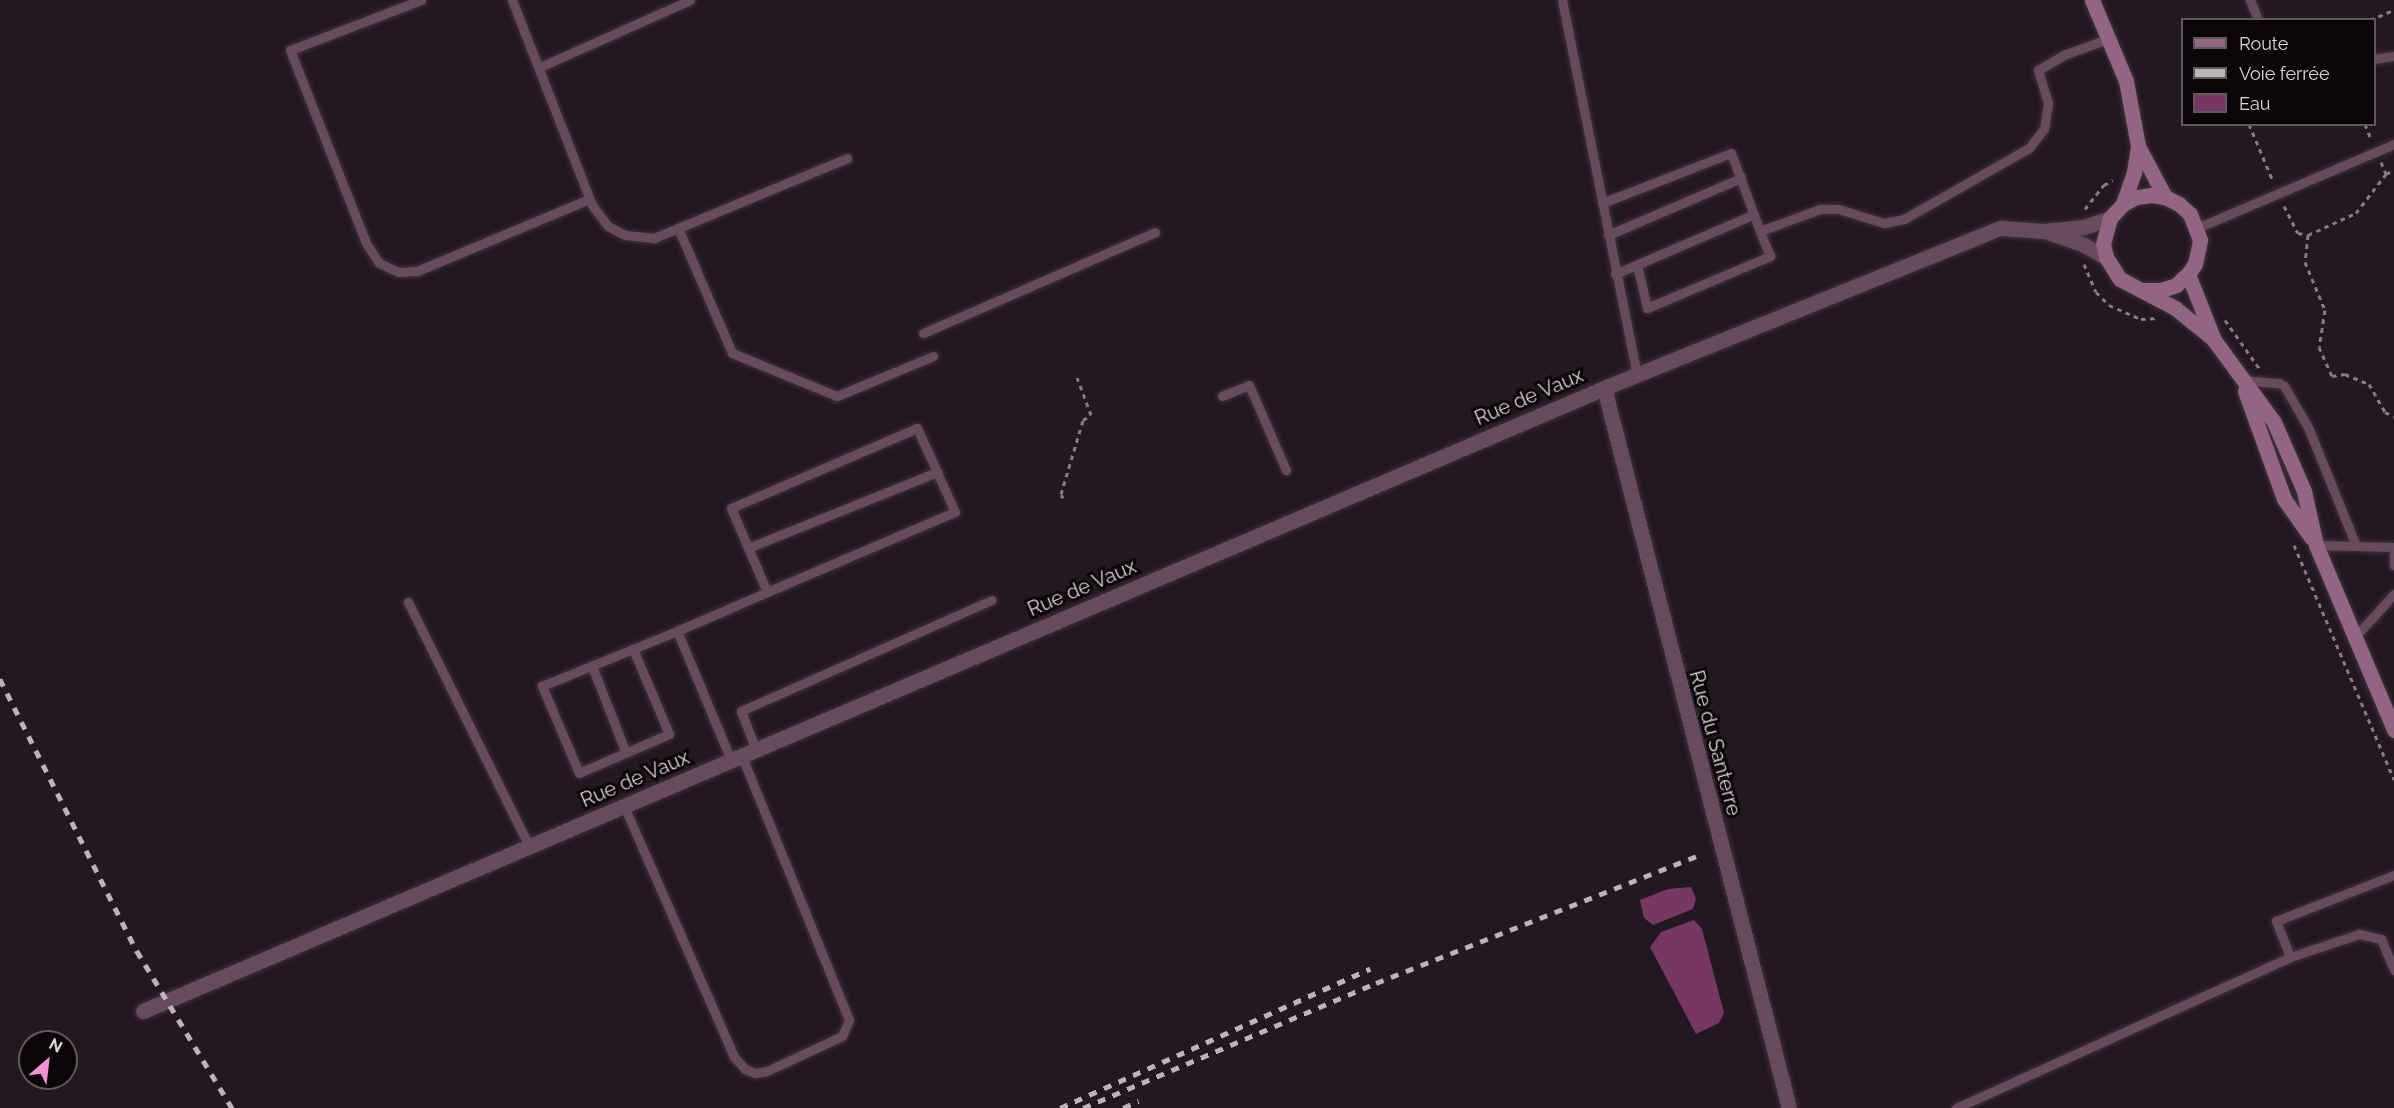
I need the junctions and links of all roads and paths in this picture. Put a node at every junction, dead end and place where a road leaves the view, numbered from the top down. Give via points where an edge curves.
1 (421, 0) edge
2 (512, 0) edge
3 (690, 0) edge
4 (1562, 0) edge
5 (2092, 0) edge
6 (2250, 0) edge
7 (2394, 10) edge
8 (2257, 18) edge
9 (2375, 18) edge
10 (2108, 39) junction
11 (2394, 57) edge
12 (2376, 59) edge
13 (540, 67) junction
14 (2250, 126) edge
15 (2394, 144) edge
16 (2138, 146) junction
17 (847, 158) dead end
18 (2134, 172) junction
19 (2386, 174) dead end
20 (1741, 178) junction
21 (2278, 194) junction
22 (2165, 197) junction
23 (589, 199) junction
24 (1602, 203) junction
25 (2123, 204) junction
26 (1754, 214) junction
27 (2085, 217) dead end
28 (2110, 219) junction
29 (678, 228) junction
30 (2198, 228) junction
31 (1760, 231) junction
32 (2044, 231) junction
33 (1155, 232) dead end
34 (1608, 235) junction
35 (2308, 235) junction
36 (2085, 255) dead end
37 (2106, 257) junction
38 (1637, 265) junction
39 (1615, 274) junction
40 (2188, 274) junction
41 (2145, 290) junction
42 (2164, 318) dead end
43 (923, 333) dead end
44 (2214, 340) junction
45 (933, 356) dead end
46 (1637, 375) junction
47 (1077, 377) dead end
48 (2241, 380) junction
49 (1604, 388) junction
50 (1222, 396) dead end
51 (2394, 417) edge
52 (1286, 470) dead end
53 (937, 472) junction
54 (1063, 498) dead end
55 (2290, 535) dead end
56 (2316, 545) junction
57 (2356, 546) junction
58 (2394, 547) edge
59 (748, 548) junction
60 (2394, 554) edge
61 (2394, 565) edge
62 (767, 592) junction
63 (2394, 594) edge
64 (992, 600) dead end
65 (408, 602) dead end
66 (677, 631) junction
67 (2355, 637) junction
68 (633, 649) junction
69 (592, 666) junction
70 (2394, 730) edge
71 (626, 753) junction
72 (743, 755) junction
73 (2394, 780) edge
74 (624, 806) junction
75 (529, 846) junction
76 (2394, 875) edge
77 (2290, 957) junction
78 (2394, 970) edge
79 (143, 1011) dead end
80 (1789, 1108) edge
81 (1956, 1108) edge

1 - 23 lane via 290,50 366,243 379,263 398,273 417,271
2 - 13 lane
3 - 13 lane
4 - 24 lane
5 - 10 main road
6 - 8 lane
7 - 9 path
10 - 16 main road via 2126,81
10 - 31 lane via 2066,54 2038,70 2048,103 2044,129 2029,148 1904,219 1884,223 1838,208 1820,209
11 - 12 lane
13 - 23 lane
14 - 21 path
15 - 21 lane
16 - 18 main road
16 - 22 main road
17 - 29 lane
18 - 25 main road
18 - 27 path via 2104,185 2085,206
19 - 35 path via 2356,213
20 - 24 lane via 1731,153
20 - 26 lane
20 - 34 lane
21 - 30 lane
21 - 35 path via 2298,233
22 - 25 main road via 2136,197
22 - 30 main road via 2190,214
23 - 29 lane via 608,226 625,235 654,238
24 - 34 lane
25 - 28 main road
26 - 31 lane
26 - 38 lane
28 - 32 street, Rue de Vaux via 2084,227
28 - 37 main road via 2103,244
29 - 45 lane via 732,353 837,396
30 - 40 main road via 2199,252
31 - 38 lane via 1770,256 1647,308
32 - 37 street, Rue de Vaux
32 - 46 street, Rue de Vaux via 2001,228
33 - 43 lane
34 - 39 lane
35 - 51 path via 2305,262 2325,310 2319,347 2332,376 2345,374 2368,384 2385,412
36 - 42 path via 2086,275 2109,305 2141,319
37 - 41 main road via 2120,279
38 - 39 lane
39 - 46 lane
40 - 41 main road via 2176,285
40 - 44 main road
41 - 44 main road via 2175,308
44 - 48 main road
46 - 49 street, Rue de Vaux
47 - 54 path via 1091,415 1083,420
48 - 56 main road via 2284,499
48 - 56 main road via 2274,422 2304,491
48 - 57 lane via 2284,386 2308,427
49 - 72 street, Rue de Vaux
49 - 80 street, Rue du Santerre
50 - 52 lane via 1249,385
53 - 59 lane
53 - 59 lane via 917,428 731,508
53 - 62 lane via 955,512
55 - 73 path
56 - 57 lane
56 - 67 main road
57 - 58 lane
59 - 62 lane
60 - 61 lane
62 - 66 lane
63 - 67 lane
64 - 72 lane via 741,711
65 - 75 lane
66 - 68 lane
66 - 72 lane
67 - 70 main road
68 - 69 lane
68 - 71 lane via 669,734
69 - 71 lane
69 - 71 lane via 542,686 579,773
72 - 74 street, Rue de Vaux
72 - 74 lane via 849,1020 842,1036 767,1071 755,1073 734,1057
74 - 75 street, Rue de Vaux
75 - 79 street, Rue de Vaux
76 - 77 lane via 2276,921
77 - 78 lane via 2359,934 2381,939
77 - 81 lane

